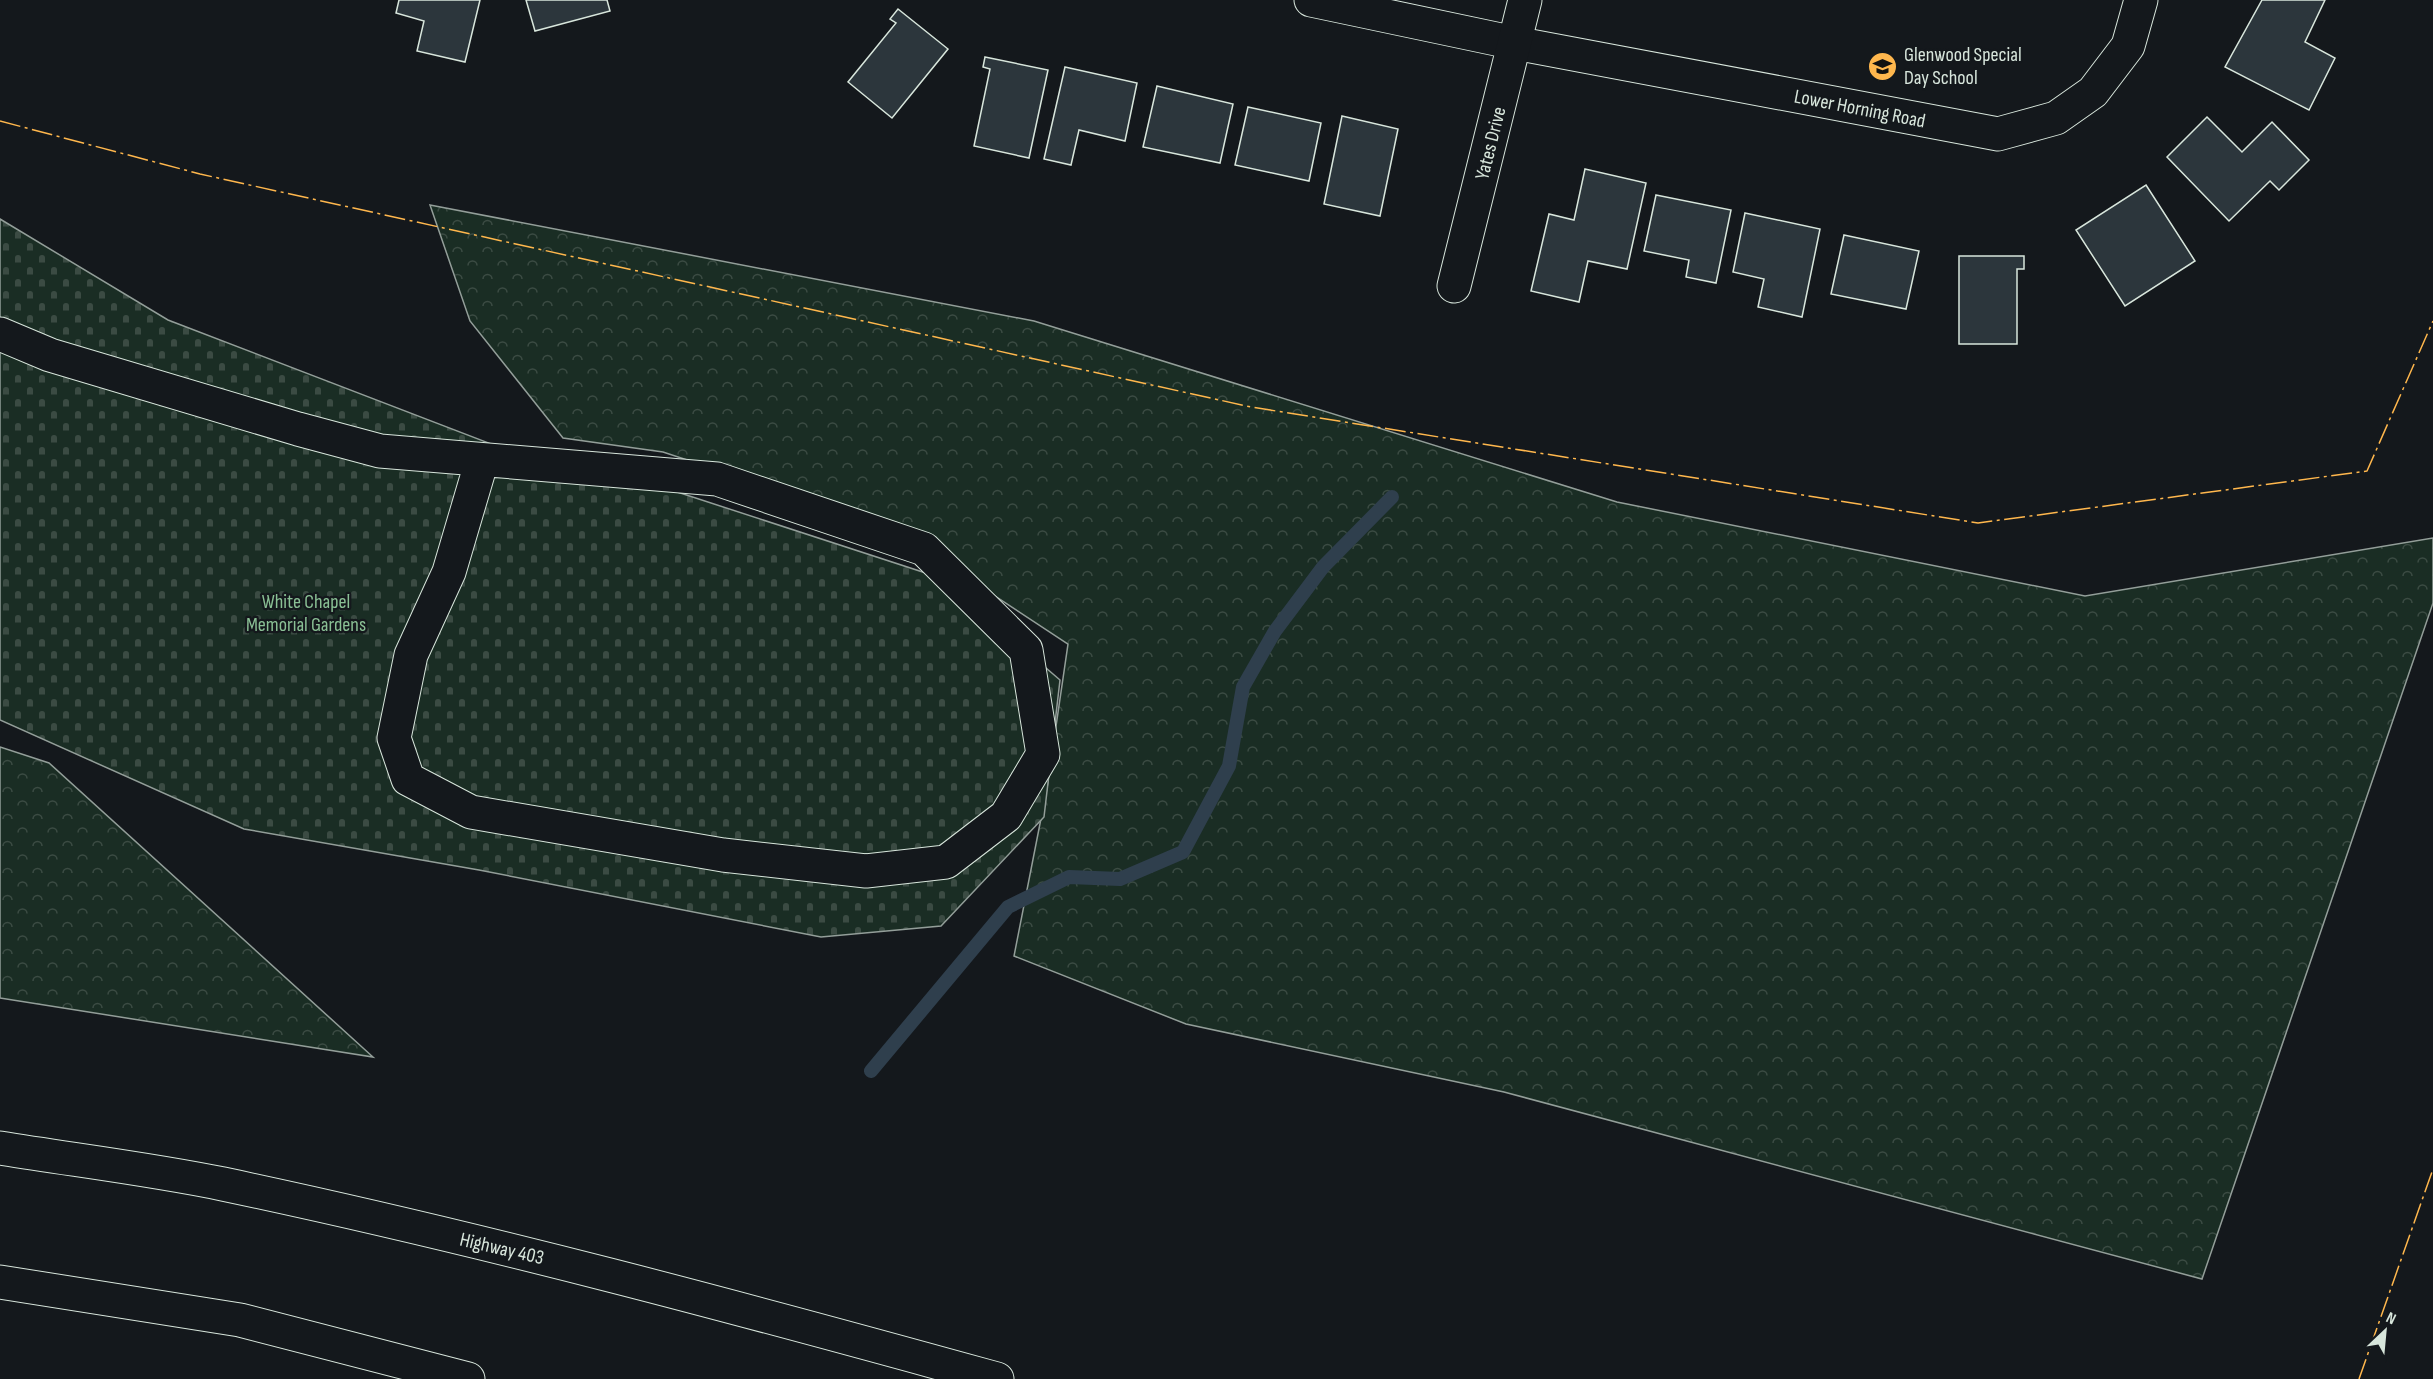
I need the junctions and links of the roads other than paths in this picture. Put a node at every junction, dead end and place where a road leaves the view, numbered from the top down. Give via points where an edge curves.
1 (1311, 0) edge
2 (1526, 0) edge
3 (2141, 0) edge
4 (1515, 43) junction
5 (1454, 286) dead end
6 (0, 334) edge
7 (482, 460) junction
8 (0, 1148) edge
9 (0, 1282) edge
10 (468, 1379) edge
11 (997, 1379) edge

1 - 4 main road, Lower Horning Road
2 - 4 main road, Yates Drive
3 - 4 main road, Lower Horning Road via 2128,46 2093,92 2056,118 1998,134
4 - 5 main road, Yates Drive
6 - 7 main road via 50,356 380,451
7 - 7 main road via 717,479 924,549 1026,650 1043,754 1006,816 946,862 866,871 723,855 471,812 408,780 394,738 411,655 449,572
8 - 11 main road, Highway 403 via 221,1184 493,1246 714,1301
9 - 10 main road via 240,1320

